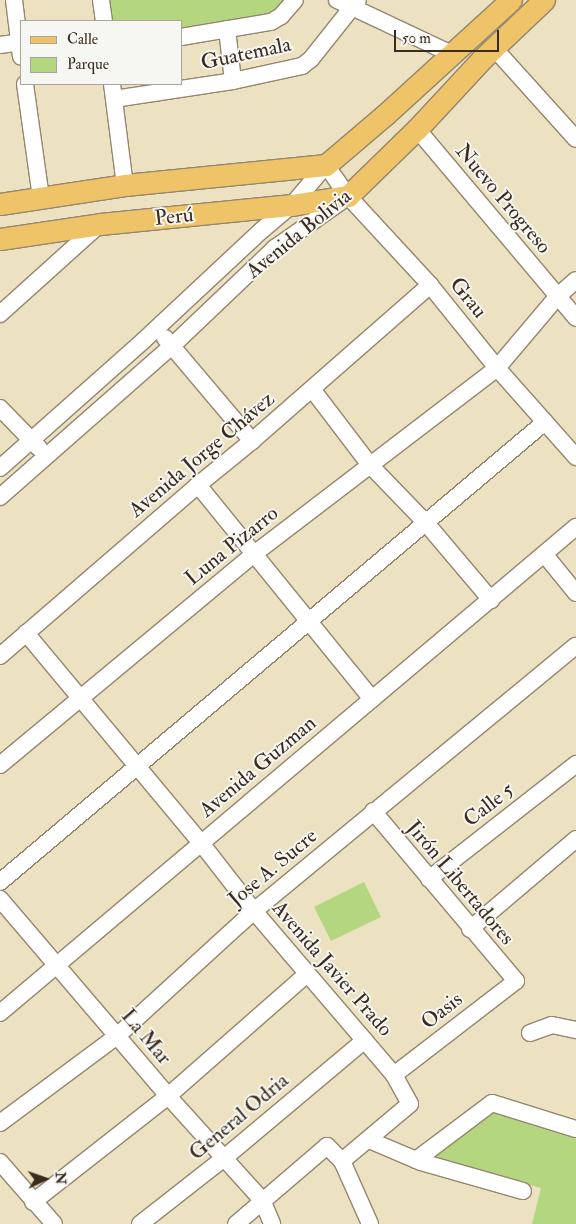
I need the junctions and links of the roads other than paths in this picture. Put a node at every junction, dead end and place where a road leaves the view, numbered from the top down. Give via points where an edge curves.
1 (14, 0) edge
2 (101, 0) edge
3 (295, 0) edge
4 (336, 0) edge
5 (510, 0) edge
6 (544, 0) edge
7 (356, 3) edge
8 (104, 20) edge
9 (227, 30) junction
10 (182, 37) edge
11 (20, 40) edge
12 (0, 45) edge
13 (20, 47) edge
14 (494, 48) junction
15 (452, 54) junction
16 (233, 81) junction
17 (25, 85) edge
18 (113, 91) edge
19 (417, 129) junction
20 (576, 139) edge
21 (326, 165) junction
22 (125, 185) junction
23 (348, 196) junction
24 (41, 198) junction
25 (0, 204) edge
26 (292, 206) junction
27 (100, 224) junction
28 (0, 239) edge
29 (576, 280) edge
30 (430, 284) junction
31 (557, 297) junction
32 (0, 314) edge
33 (576, 318) edge
34 (157, 328) junction
35 (172, 346) junction
36 (497, 368) junction
37 (312, 389) junction
38 (0, 408) edge
39 (545, 422) junction
40 (31, 440) junction
41 (252, 441) junction
42 (46, 456) junction
43 (576, 457) edge
44 (370, 465) junction
45 (0, 468) edge
46 (198, 485) junction
47 (0, 497) edge
48 (426, 523) junction
49 (576, 527) edge
50 (254, 554) junction
51 (545, 555) junction
52 (576, 593) edge
53 (491, 600) junction
54 (309, 622) junction
55 (26, 634) junction
56 (576, 646) edge
57 (0, 656) edge
58 (81, 697) junction
59 (372, 699) junction
60 (576, 764) edge
61 (0, 765) edge
62 (138, 766) junction
63 (373, 811) junction
64 (201, 843) junction
65 (574, 846) edge
66 (429, 879) junction
67 (0, 882) edge
68 (0, 899) edge
69 (254, 911) junction
70 (470, 929) junction
71 (56, 965) junction
72 (307, 974) junction
73 (516, 981) joint
74 (0, 1013) edge
75 (576, 1030) edge
76 (530, 1034) dead end
77 (117, 1036) junction
78 (365, 1040) junction
79 (394, 1075) junction
80 (168, 1096) junction
81 (0, 1123) edge
82 (576, 1129) edge
83 (369, 1140) junction
84 (223, 1159) junction
85 (416, 1160) junction
86 (342, 1161) junction
87 (0, 1162) edge
88 (523, 1191) dead end
89 (262, 1200) junction
90 (33, 1202) junction
91 (54, 1224) edge
92 (140, 1224) edge
93 (236, 1224) edge
94 (272, 1224) edge
95 (370, 1224) edge

1 - 11 street
2 - 8 street
3 - 9 street via 271,22
4 - 7 street
5 - 15 main road, Avenida Bolivia
6 - 14 main road, Avenida Bolivia
7 - 15 street
7 - 16 street, Guatemala via 302,66
9 - 10 street
9 - 16 street
12 - 13 street
14 - 19 main road, Avenida Bolivia
14 - 20 street
15 - 21 main road, Avenida Bolivia
16 - 18 street, Guatemala
17 - 24 street
18 - 22 street
19 - 23 main road, Avenida Bolivia
19 - 31 street, Nuevo Progreso
21 - 22 main road, Perú
21 - 23 street, Grau
21 - 26 street, Avenida Bolivia
22 - 24 main road, Perú
23 - 26 main road, Perú
23 - 30 street, Grau
23 - 35 street, Avenida Bolivia via 275,248
24 - 25 main road, Perú
26 - 27 main road, Perú
26 - 34 street, Avenida Bolivia
27 - 28 main road, Perú
27 - 32 street
29 - 31 street, Luna Pizarro
30 - 36 street, Grau
30 - 37 street, Avenida Jorge Chávez
31 - 33 street, Nuevo Progreso
31 - 36 street, Luna Pizarro
34 - 35 street
34 - 40 street, Avenida Bolivia
35 - 41 street
35 - 42 street, Avenida Bolivia
36 - 39 street, Grau
36 - 44 street, Luna Pizarro
37 - 41 street, Avenida Jorge Chávez
37 - 44 street
38 - 40 street
39 - 43 street, Grau
39 - 48 street
40 - 42 street
40 - 45 street, Avenida Bolivia
41 - 46 street, Avenida Jorge Chávez
42 - 47 street, Avenida Bolivia
44 - 48 street
44 - 50 street, Luna Pizarro
46 - 50 street
46 - 55 street, Avenida Jorge Chávez
48 - 53 street
48 - 54 street
49 - 51 street, Avenida Guzman
50 - 54 street
50 - 58 street, Luna Pizarro
51 - 52 street
51 - 53 street, Avenida Guzman
53 - 59 street, Avenida Guzman
54 - 59 street
54 - 62 street
55 - 57 street, Avenida Jorge Chávez
55 - 58 street, Avenida Javier Prado
56 - 63 street, Jose A. Sucre
58 - 61 street, Luna Pizarro
58 - 62 street, Avenida Javier Prado
59 - 64 street, Avenida Guzman
60 - 66 street, Calle 5
62 - 64 street, Avenida Javier Prado
62 - 67 street
63 - 66 street, Jirón Libertadores
63 - 69 street, Jose A. Sucre
64 - 69 street, Avenida Javier Prado
64 - 71 street, Avenida Guzman
65 - 70 street
66 - 70 street, Jirón Libertadores
68 - 71 street, La Mar
69 - 72 street, Avenida Javier Prado
69 - 77 street, Jose A. Sucre
70 - 73 street, Jirón Libertadores
71 - 74 street, Avenida Guzman
71 - 77 street, La Mar
72 - 78 street, Avenida Javier Prado
72 - 80 street
73 - 79 street, Oasis
75 - 76 street via 552,1024
77 - 80 street, La Mar
77 - 81 street, Jose A. Sucre
78 - 79 street, Avenida Javier Prado
78 - 84 street, General Odria
79 - 83 street, Avenida Javier Prado via 410,1104
80 - 84 street, La Mar
80 - 90 street
82 - 85 street via 492,1103
83 - 85 street
83 - 86 street
84 - 89 street, La Mar
84 - 92 street, General Odria
85 - 88 street
86 - 89 street via 327,1146
86 - 95 street
87 - 90 street
89 - 93 street
89 - 94 street
90 - 91 street

